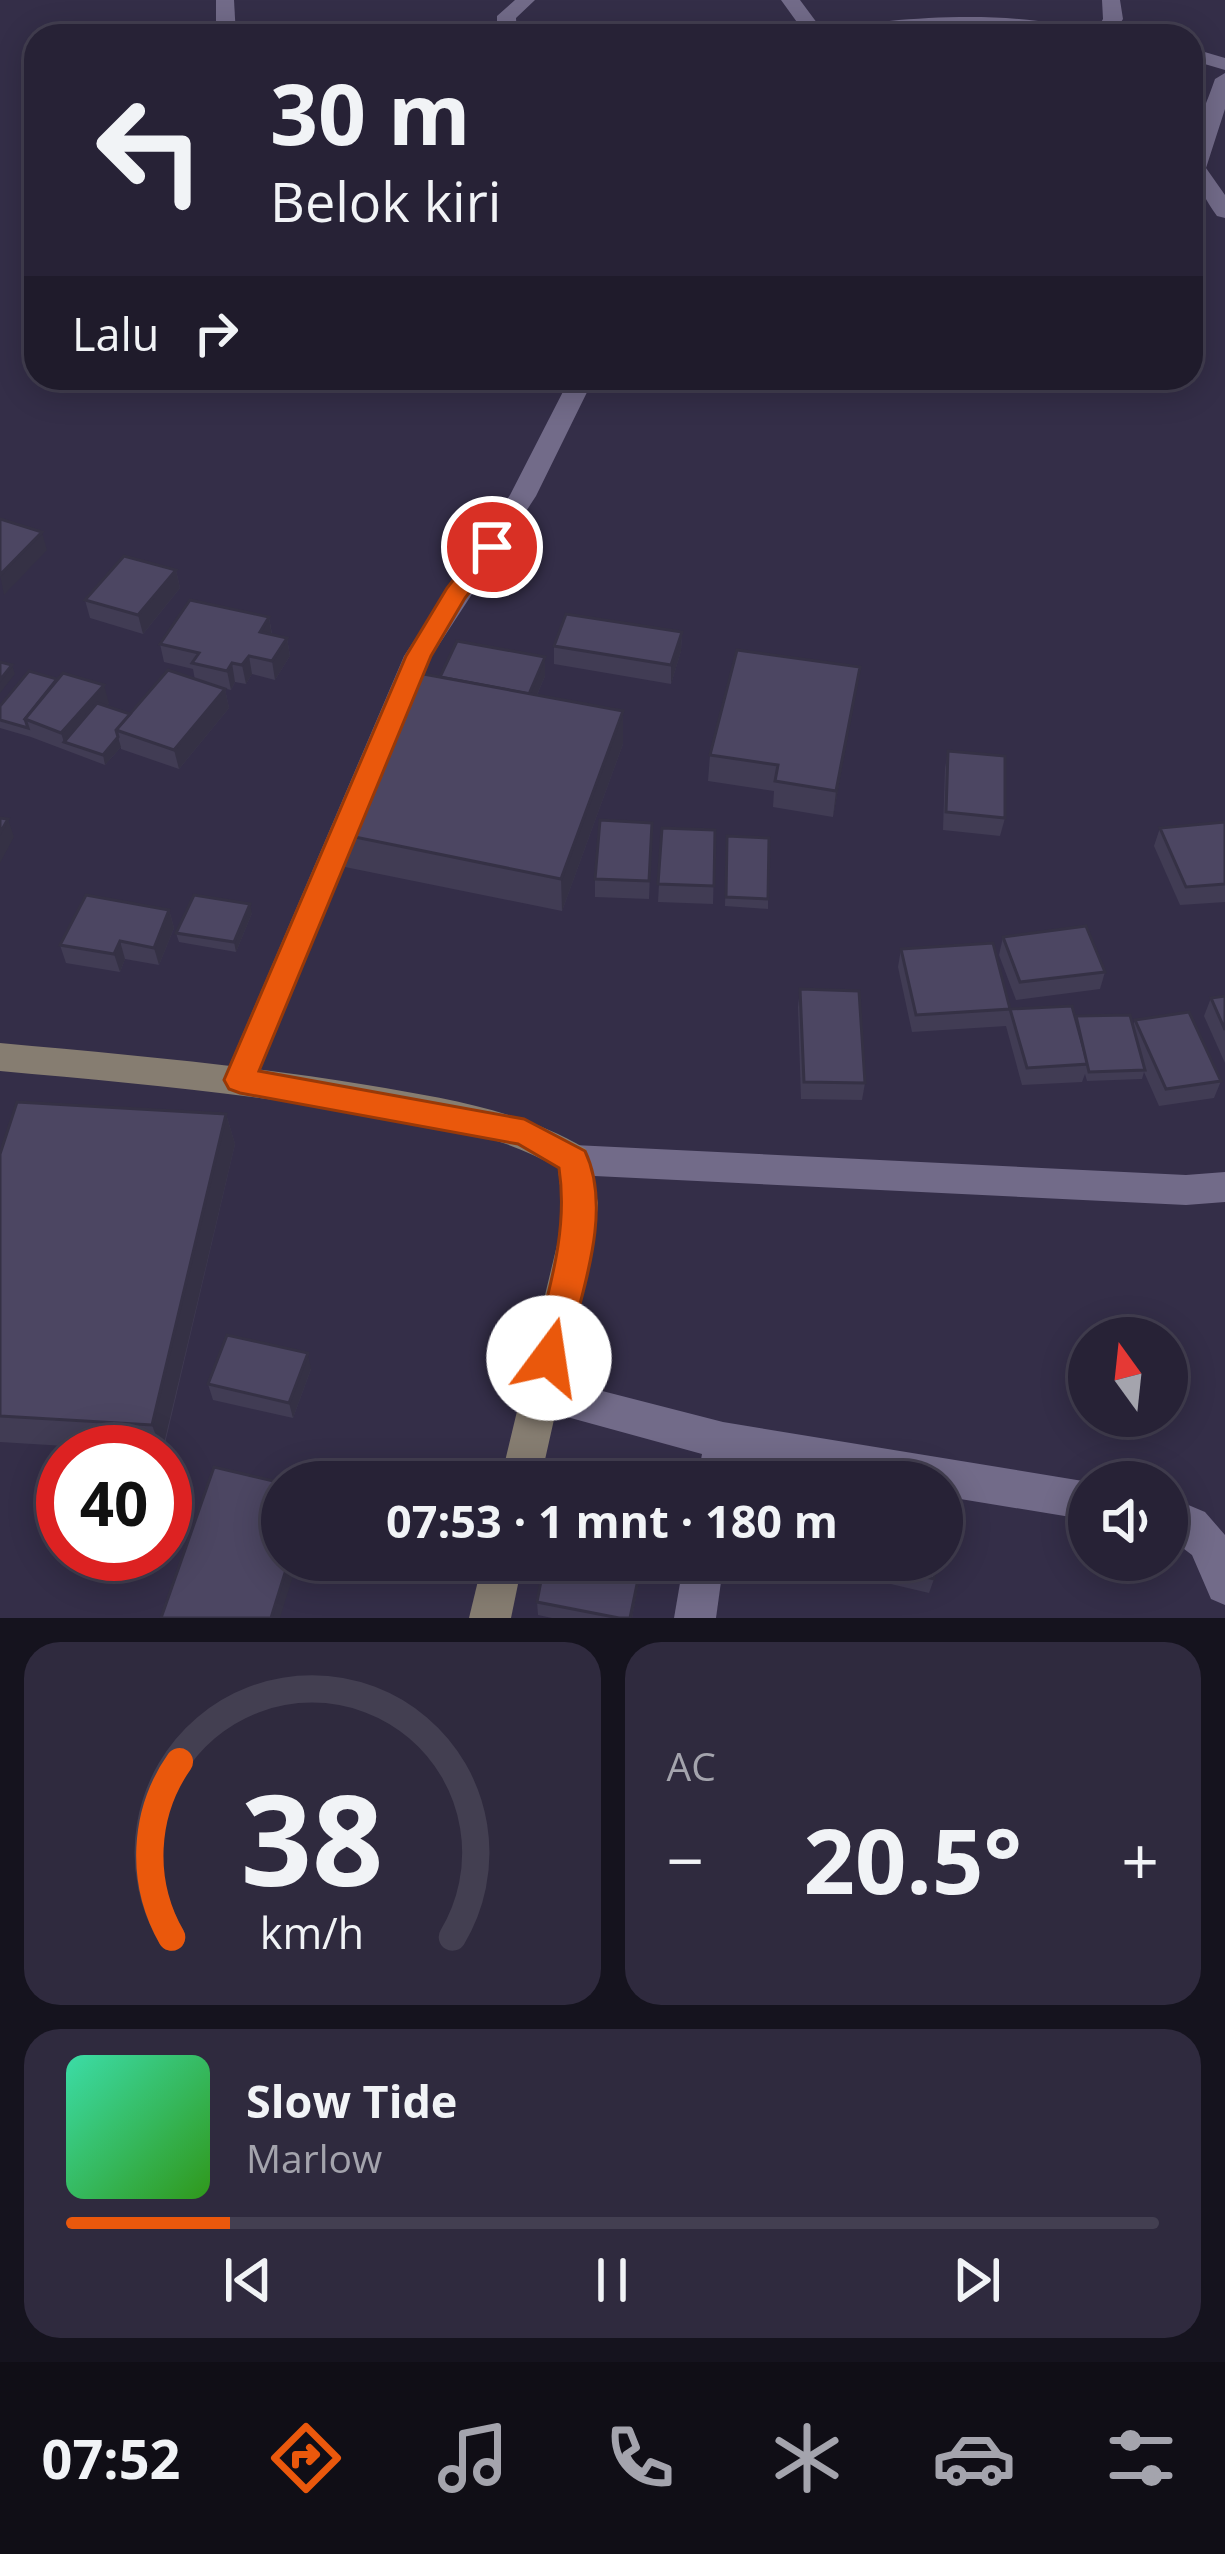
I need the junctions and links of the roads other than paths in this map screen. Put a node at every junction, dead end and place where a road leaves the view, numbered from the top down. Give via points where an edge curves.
1 (526, 0) edge
2 (790, 0) edge
3 (507, 24) edge
4 (811, 24) edge
5 (907, 24) edge
6 (998, 24) edge
7 (1225, 79) edge
8 (1203, 140) edge
9 (1203, 181) edge
10 (1225, 211) edge
11 (576, 390) edge
12 (0, 1057) edge
13 (240, 1080) junction
14 (574, 1160) junction
15 (1225, 1187) edge
16 (541, 1393) junction
17 (723, 1441) junction
18 (525, 1461) edge
19 (720, 1461) edge
20 (1068, 1498) edge
21 (1188, 1523) edge
22 (498, 1581) edge
23 (701, 1581) edge
24 (1225, 1586) edge
25 (490, 1618) edge
26 (695, 1618) edge

1 - 3 street
2 - 4 street
5 - 6 street
7 - 8 street
9 - 10 street
11 - 13 street via 523,496 418,656
12 - 13 street
13 - 14 street via 524,1132
14 - 15 street
14 - 16 street via 576,1241
16 - 17 street
16 - 18 street
17 - 19 street
17 - 20 street
21 - 24 street via 1212,1544
22 - 25 street
23 - 26 street

